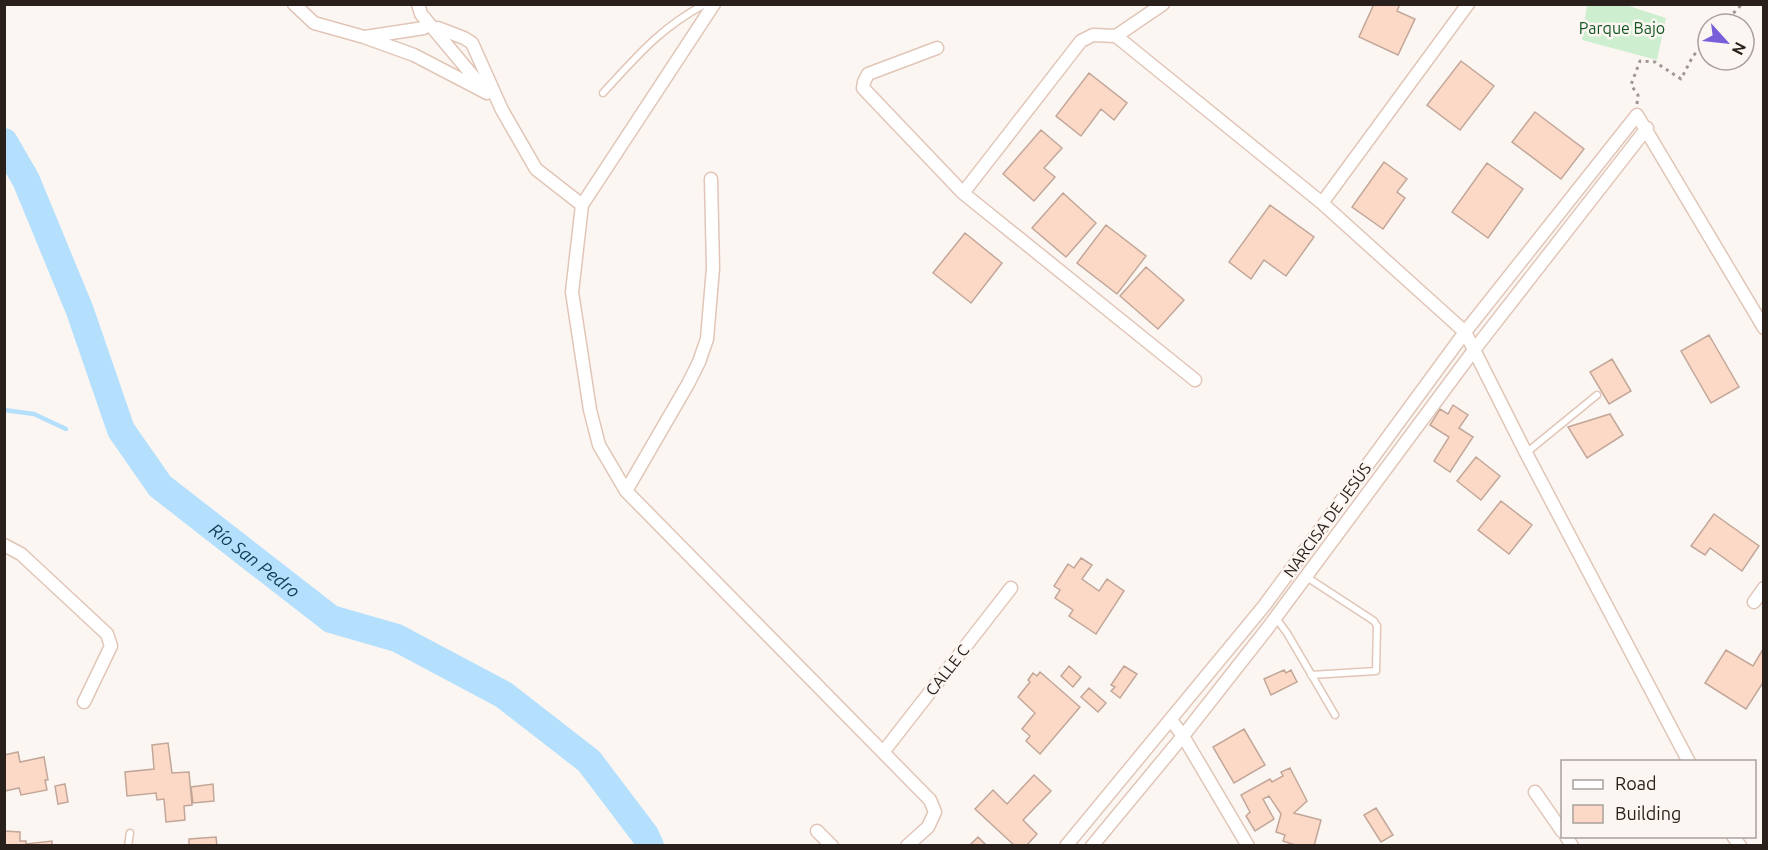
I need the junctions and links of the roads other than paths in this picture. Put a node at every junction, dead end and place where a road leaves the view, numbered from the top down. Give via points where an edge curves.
1 (294, 4) edge
2 (418, 4) edge
3 (705, 4) edge
4 (714, 4) edge
5 (1164, 4) edge
6 (1468, 4) edge
7 (424, 27) dead end
8 (438, 28) dead end
9 (1116, 36) junction
10 (364, 37) junction
11 (937, 48) dead end
12 (487, 93) junction
13 (603, 93) dead end
14 (502, 110) junction
15 (1647, 128) junction
16 (711, 179) dead end
17 (963, 193) junction
18 (1322, 203) junction
19 (582, 205) junction
20 (1764, 328) edge
21 (1466, 332) junction
22 (1474, 350) junction
23 (1195, 380) dead end
24 (1597, 395) dead end
25 (1526, 453) junction
26 (626, 491) junction
27 (4, 545) edge
28 (1305, 576) junction
29 (1011, 588) dead end
30 (1764, 588) edge
31 (1754, 602) dead end
32 (1263, 606) junction
33 (1275, 617) junction
34 (1311, 675) junction
35 (84, 702) dead end
36 (1335, 715) dead end
37 (1171, 720) junction
38 (1183, 736) junction
39 (884, 752) junction
40 (1688, 760) edge
41 (1535, 792) dead end
42 (1561, 828) edge
43 (818, 831) dead end
44 (130, 833) dead end
45 (128, 846) edge
46 (832, 846) edge
47 (907, 846) edge
48 (1066, 846) edge
49 (1092, 846) edge
50 (1248, 846) edge

1 - 10 street via 315,23
2 - 12 street via 421,15
3 - 13 lane via 652,40
4 - 19 street
5 - 9 street
6 - 18 street
7 - 10 street
8 - 14 street via 472,43
9 - 17 street via 1093,35 1081,41
9 - 18 street
10 - 12 street via 414,56
11 - 17 street via 868,74 863,88
12 - 14 street
14 - 19 street via 536,170
15 - 20 street
15 - 21 street, NARCISA DE JESÚS via 1637,115
15 - 22 street, NARCISA DE JESÚS
16 - 26 street via 714,267 707,339 688,384
17 - 23 street
18 - 21 street
19 - 26 street via 572,292 590,410 599,445
21 - 22 street
21 - 32 street, NARCISA DE JESÚS
22 - 25 street
22 - 28 street, NARCISA DE JESÚS
24 - 25 lane
25 - 40 street
26 - 39 street
27 - 35 street via 21,554 107,634 111,646
28 - 33 street, NARCISA DE JESÚS
28 - 34 lane via 1377,626 1376,671
29 - 39 street, CALLE C
30 - 31 street
32 - 33 street
32 - 37 street, NARCISA DE JESÚS
33 - 34 lane
33 - 38 street, NARCISA DE JESÚS
34 - 36 lane
37 - 38 street
37 - 48 street, NARCISA DE JESÚS
38 - 49 street, NARCISA DE JESÚS
38 - 50 street
39 - 47 street via 930,800 935,812 928,827
41 - 42 street
43 - 46 street
44 - 45 lane

